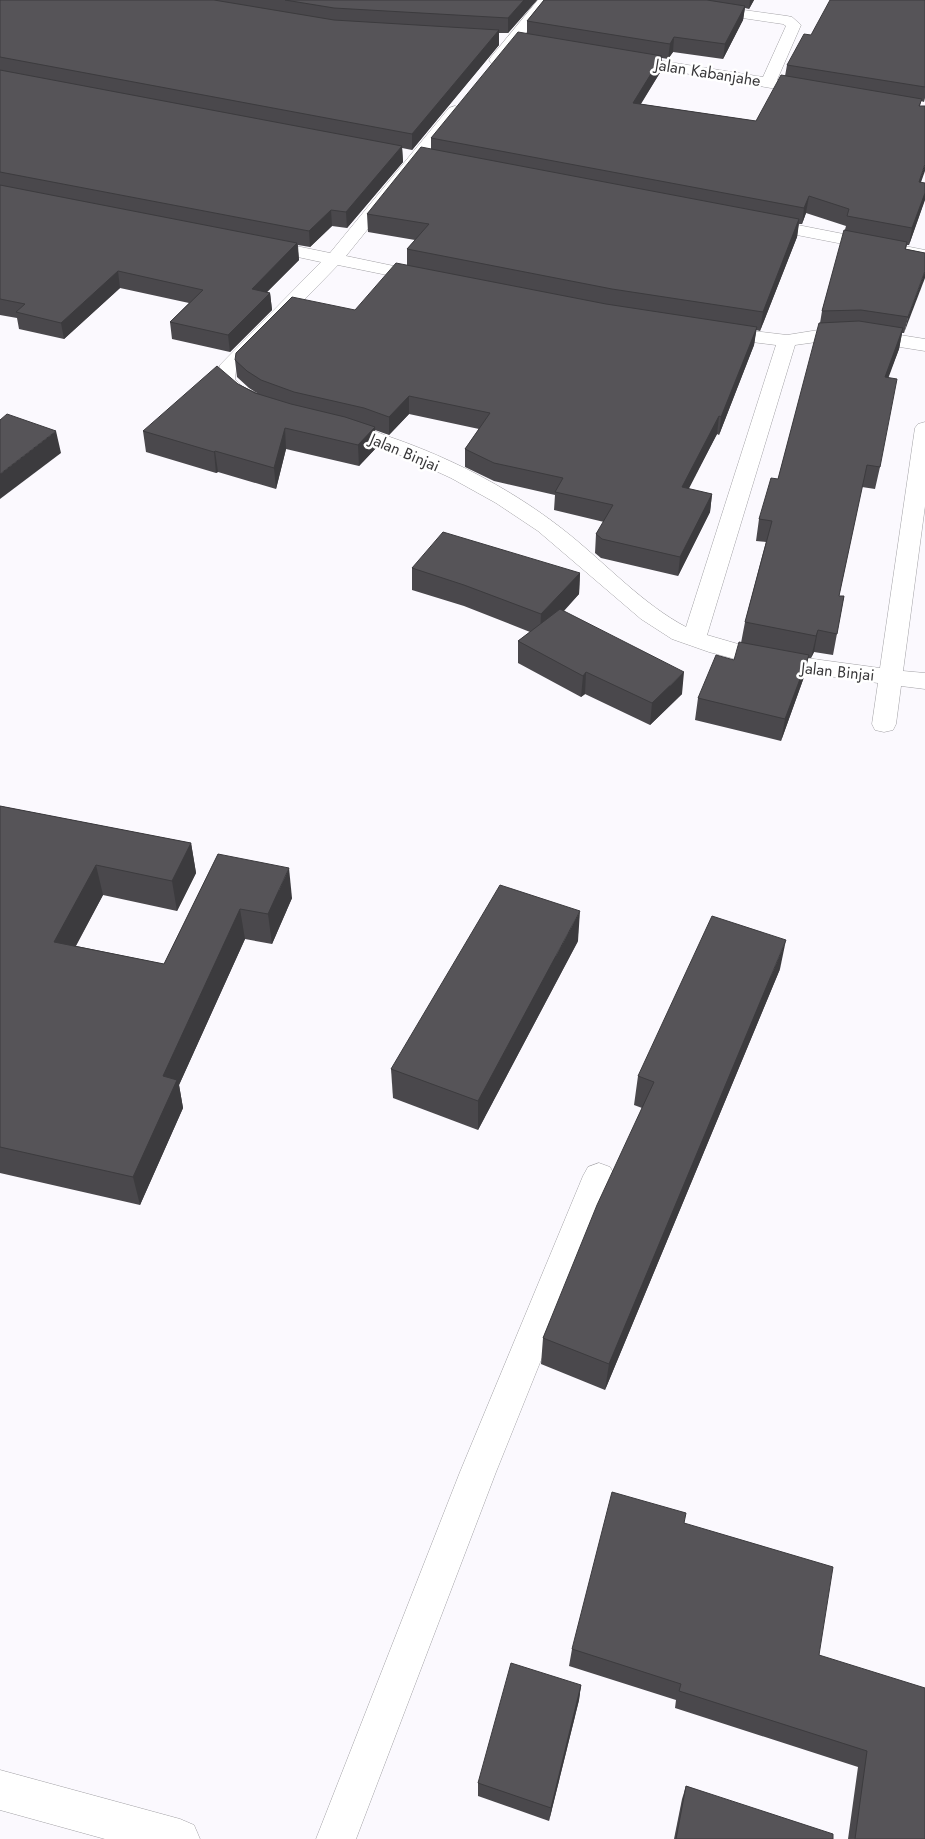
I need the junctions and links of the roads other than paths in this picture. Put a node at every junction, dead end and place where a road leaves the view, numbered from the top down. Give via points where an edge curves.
1 (546, 0) edge
2 (705, 9) edge
3 (607, 56) edge
4 (483, 77) edge
5 (768, 82) junction
6 (831, 93) edge
7 (465, 99) edge
8 (743, 220) edge
9 (248, 242) edge
10 (925, 255) edge
11 (334, 259) junction
12 (439, 281) edge
13 (700, 330) edge
14 (787, 341) junction
15 (925, 346) edge
16 (264, 408) edge
17 (320, 422) edge
18 (925, 428) edge
19 (694, 639) junction
20 (890, 677) junction
21 (925, 682) edge
22 (884, 724) dead end
23 (599, 1176) dead end
24 (0, 1790) edge
25 (180, 1839) edge
26 (336, 1839) edge

1 - 4 street
2 - 5 street via 787,20 794,25
3 - 5 street, Jalan Kabanjahe
5 - 6 street, Jalan Kabanjahe
7 - 11 street
8 - 10 street
9 - 11 street
11 - 12 street
11 - 16 street via 227,369 224,379 231,388
13 - 14 street
14 - 15 street via 831,334 856,334
14 - 19 street
17 - 19 street, Jalan Binjai via 358,432 487,488 526,512 583,556 635,604 675,631
18 - 20 street
19 - 20 street, Jalan Binjai via 739,654 792,666
20 - 21 street, Jalan Binjai
20 - 22 street
23 - 26 street via 478,1472
24 - 25 street

